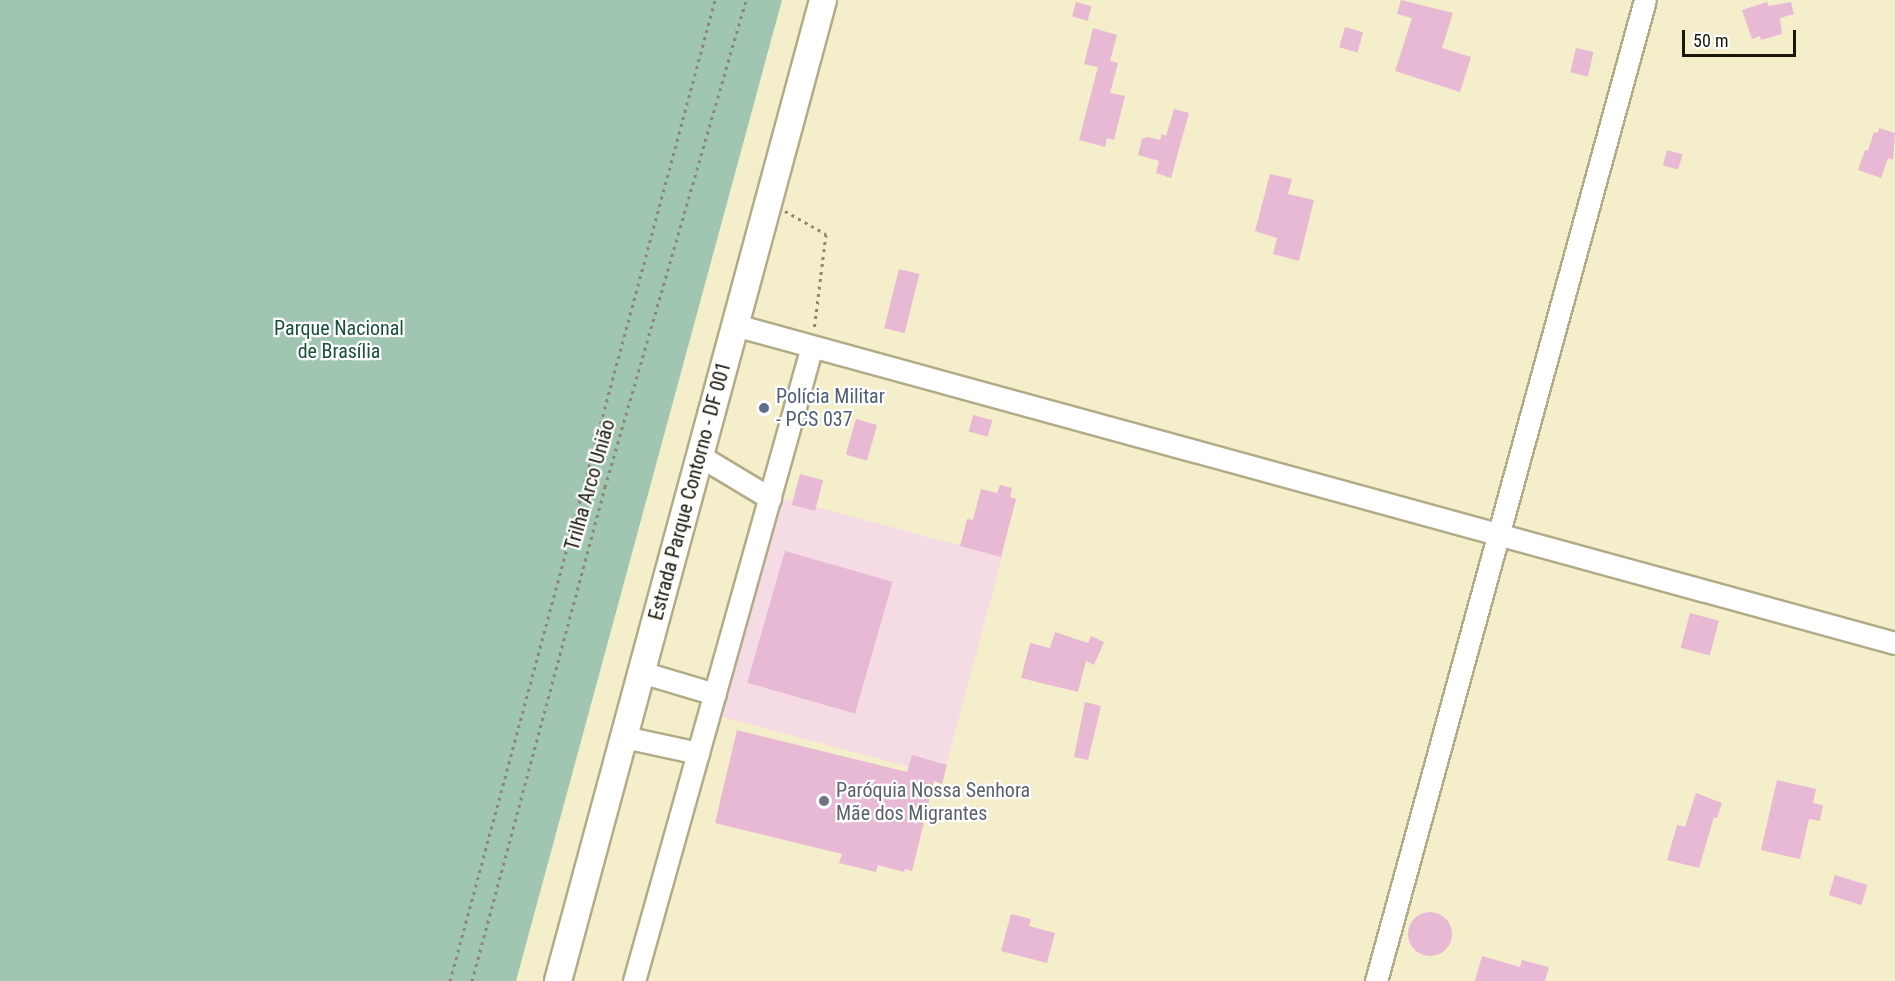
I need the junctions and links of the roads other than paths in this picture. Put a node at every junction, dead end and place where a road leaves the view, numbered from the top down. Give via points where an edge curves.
1 (823, 0) edge
2 (1645, 0) edge
3 (735, 325) junction
4 (812, 346) junction
5 (700, 456) junction
6 (770, 498) junction
7 (1500, 535) junction
8 (1895, 643) edge
9 (641, 672) junction
10 (715, 694) junction
11 (624, 737) junction
12 (698, 753) junction
13 (558, 981) edge
14 (634, 981) edge
15 (1376, 981) edge

1 - 3 main road, Estrada Parque Contorno - DF 001
2 - 7 street
3 - 4 street
3 - 5 main road, Estrada Parque Contorno - DF 001
4 - 6 street
4 - 7 street
5 - 6 street
5 - 9 main road, Estrada Parque Contorno - DF 001
6 - 10 street
7 - 8 street
7 - 15 street
9 - 10 street
9 - 11 main road, Estrada Parque Contorno - DF 001
10 - 12 street
11 - 12 street
11 - 13 main road, Estrada Parque Contorno - DF 001
12 - 14 street

